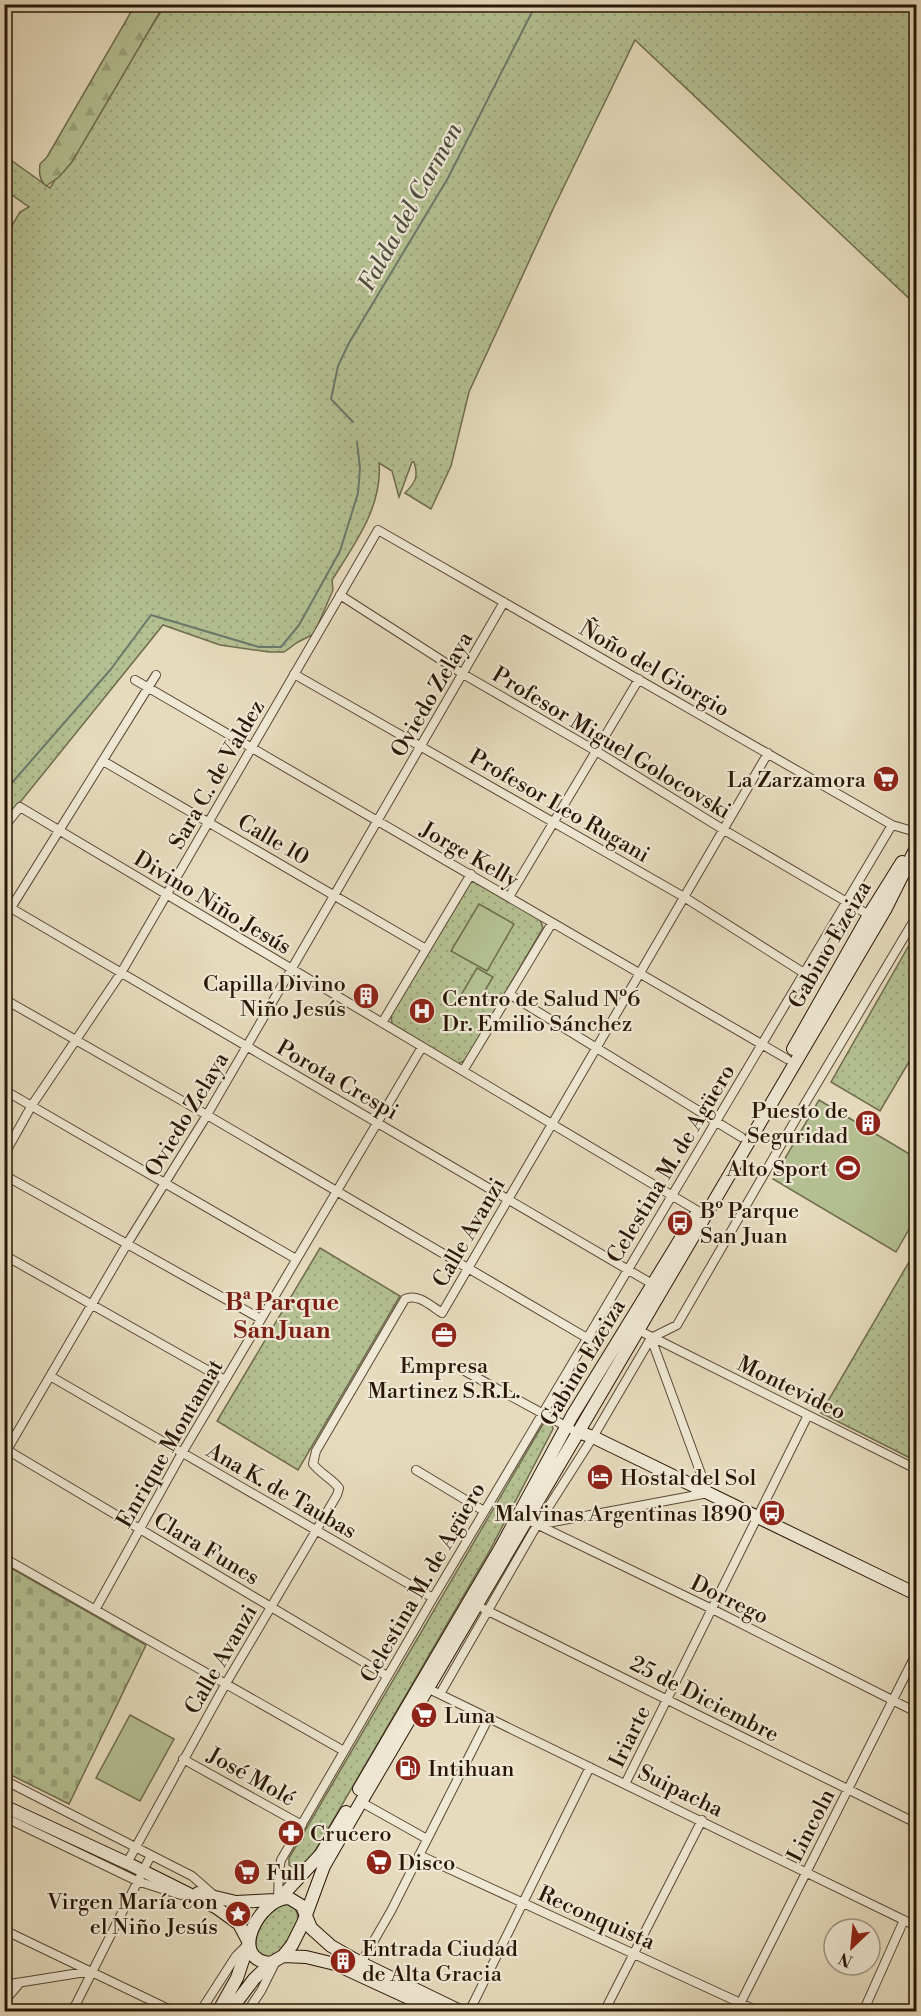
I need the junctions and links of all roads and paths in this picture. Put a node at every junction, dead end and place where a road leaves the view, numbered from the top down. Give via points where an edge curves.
1 (378, 530) joint
2 (340, 595) junction
3 (504, 602) junction
4 (463, 674) junction
5 (156, 675) dead end
6 (294, 675) junction
7 (639, 679) junction
8 (135, 680) dead end
9 (148, 687) junction
10 (422, 746) junction
11 (252, 747) junction
12 (596, 751) junction
13 (768, 753) junction
14 (103, 761) junction
15 (378, 821) junction
16 (209, 822) junction
17 (554, 822) junction
18 (892, 825) junction
19 (4, 827) edge
20 (724, 830) junction
21 (58, 831) junction
22 (916, 832) edge
23 (916, 843) edge
24 (916, 848) edge
25 (471, 874) junction
26 (166, 895) junction
27 (335, 895) junction
28 (509, 897) junction
29 (684, 897) junction
30 (847, 901) junction
31 (8, 906) edge
32 (869, 915) junction
33 (916, 917) edge
34 (4, 919) edge
35 (552, 923) junction
36 (426, 949) junction
37 (292, 970) junction
38 (121, 973) junction
39 (804, 973) junction
40 (640, 974) junction
41 (509, 994) junction
42 (4, 999) edge
43 (382, 1023) junction
44 (77, 1041) junction
45 (761, 1044) junction
46 (247, 1046) junction
47 (422, 1047) junction
48 (597, 1047) junction
49 (786, 1059) junction
50 (463, 1071) junction
51 (4, 1090) edge
52 (32, 1106) junction
53 (207, 1115) junction
54 (717, 1120) junction
55 (377, 1122) junction
56 (552, 1125) junction
57 (741, 1137) junction
58 (4, 1155) edge
59 (4, 1175) edge
60 (165, 1183) junction
61 (336, 1191) junction
62 (672, 1196) junction
63 (508, 1199) junction
64 (698, 1211) junction
65 (128, 1244) junction
66 (4, 1255) edge
67 (296, 1259) junction
68 (468, 1268) junction
69 (628, 1269) junction
70 (654, 1285) junction
71 (93, 1305) junction
72 (261, 1319) junction
73 (638, 1330) junction
74 (587, 1338) junction
75 (651, 1338) junction
76 (461, 1369) dead end
77 (50, 1376) junction
78 (225, 1380) junction
79 (542, 1413) junction
80 (808, 1415) junction
81 (567, 1426) junction
82 (578, 1432) junction
83 (593, 1437) junction
84 (6, 1453) edge
85 (182, 1453) junction
86 (916, 1469) edge
87 (416, 1470) dead end
88 (708, 1493) junction
89 (484, 1511) junction
90 (757, 1517) junction
91 (532, 1522) junction
92 (140, 1529) junction
93 (317, 1531) junction
94 (4, 1558) edge
95 (916, 1594) edge
96 (433, 1598) junction
97 (271, 1607) junction
98 (483, 1608) junction
99 (712, 1609) junction
100 (95, 1610) junction
101 (916, 1654) edge
102 (387, 1676) junction
103 (225, 1685) junction
104 (435, 1692) junction
105 (667, 1699) junction
106 (894, 1700) junction
107 (916, 1712) edge
108 (488, 1719) junction
109 (344, 1751) junction
110 (183, 1759) junction
111 (590, 1767) junction
112 (4, 1780) edge
113 (625, 1784) junction
114 (848, 1790) junction
115 (360, 1802) junction
116 (4, 1806) edge
117 (4, 1817) edge
118 (702, 1820) junction
119 (916, 1823) edge
120 (302, 1825) junction
121 (427, 1839) junction
122 (135, 1847) junction
123 (151, 1855) junction
124 (419, 1855) junction
125 (127, 1863) junction
126 (807, 1872) junction
127 (140, 1876) junction
128 (180, 1888) junction
129 (217, 1898) junction
130 (278, 1899) junction
131 (202, 1900) junction
132 (524, 1904) junction
133 (306, 1916) junction
134 (904, 1920) junction
135 (916, 1926) edge
136 (4, 1930) edge
137 (248, 1943) junction
138 (634, 1954) junction
139 (277, 1959) junction
140 (361, 1963) junction
141 (92, 1971) junction
142 (19, 1984) junction
143 (4, 1985) edge
144 (740, 2002) junction
145 (4, 2005) edge
146 (72, 2012) edge
147 (175, 2012) edge
148 (200, 2012) edge
149 (218, 2012) edge
150 (229, 2012) edge
151 (247, 2012) edge
152 (439, 2012) edge
153 (462, 2012) edge
154 (470, 2012) edge
155 (604, 2012) edge
156 (736, 2012) edge
157 (760, 2012) edge
158 (863, 2012) edge

1 - 2 street, Sara C. de Valdez
1 - 3 street, Ñoño del Giorgio
2 - 4 street, Profesor Miguel Golocovski
2 - 6 street, Sara C. de Valdez
3 - 4 street, Oviedo Zelaya
3 - 7 street, Ñoño del Giorgio
4 - 10 street, Oviedo Zelaya
4 - 12 street, Profesor Miguel Golocovski
5 - 9 street
6 - 10 street, Profesor Leo Rugani
6 - 11 street, Sara C. de Valdez
7 - 12 street
7 - 13 street, Ñoño del Giorgio
8 - 9 street, Jorge Kelly
9 - 11 street, Jorge Kelly
9 - 14 street
10 - 15 street, Oviedo Zelaya
10 - 17 street, Profesor Leo Rugani
11 - 15 street, Jorge Kelly
11 - 16 street, Sara C. de Valdez
12 - 17 street
12 - 20 street, Profesor Miguel Golocovski
13 - 18 street, Ñoño del Giorgio
13 - 20 street, Calle Avanzi
14 - 16 street, Calle 10
14 - 21 street
15 - 25 street, Jorge Kelly
15 - 27 street, Oviedo Zelaya
16 - 26 street, Sara C. de Valdez
16 - 27 street, Calle 10
17 - 28 street
17 - 29 street, Profesor Leo Rugani
18 - 22 street, Ñoño del Giorgio
18 - 30 street, Celestina M. de Agüero
19 - 21 street, Divino Niño Jesús via 20,807
20 - 29 street, Calle Avanzi
20 - 30 street, Profesor Miguel Golocovski
21 - 26 street, Divino Niño Jesús
21 - 31 street
23 - 32 main road, Gabino Ezeiza
24 - 73 main road, Gabino Ezeiza via 885,910
25 - 28 street, Jorge Kelly
25 - 36 street
26 - 37 street, Divino Niño Jesús
26 - 38 street, Sara C. de Valdez
27 - 36 street, Calle 10
27 - 37 street, Oviedo Zelaya
28 - 35 street, Jorge Kelly
29 - 39 street, Profesor Leo Rugani
29 - 40 street, Calle Avanzi
30 - 32 street, Profesor Miguel Golocovski
30 - 39 street, Celestina M. de Agüero
31 - 34 street
31 - 38 street, Porota Crespi
32 - 49 main road, Gabino Ezeiza
33 - 75 street via 677,1325
35 - 40 street, Jorge Kelly
35 - 41 street
36 - 43 street
37 - 43 street, Divino Niño Jesús
37 - 46 street, Oviedo Zelaya
38 - 44 street, Sara C. de Valdez
38 - 46 street, Porota Crespi
39 - 45 street, Celestina M. de Agüero
40 - 45 street, Jorge Kelly
40 - 48 street, Calle Avanzi
41 - 48 street
41 - 50 street
42 - 44 street
43 - 47 street, Divino Niño Jesús
44 - 52 street, Sara C. de Valdez
44 - 53 street
45 - 49 street, Jorge Kelly
45 - 54 street, Celestina M. de Agüero
46 - 53 street, Oviedo Zelaya
46 - 55 street, Porota Crespi
47 - 50 street, Divino Niño Jesús
47 - 55 street, Enrique Montamat
48 - 54 street
48 - 56 street, Calle Avanzi
49 - 57 main road, Gabino Ezeiza
50 - 56 street, Divino Niño Jesús
51 - 52 street
52 - 58 street, Sara C. de Valdez
52 - 60 street
53 - 60 street, Oviedo Zelaya
53 - 61 street
54 - 57 street
54 - 62 street, Celestina M. de Agüero
55 - 61 street, Enrique Montamat
55 - 63 street, Porota Crespi
56 - 62 street, Divino Niño Jesús
56 - 63 street, Calle Avanzi
57 - 64 main road, Gabino Ezeiza
59 - 65 street
60 - 65 street, Oviedo Zelaya
60 - 67 street
61 - 67 street, Enrique Montamat
61 - 68 street
62 - 64 street, Divino Niño Jesús
62 - 69 street, Celestina M. de Agüero
63 - 68 street, Calle Avanzi
63 - 69 street, Porota Crespi
64 - 70 main road, Gabino Ezeiza
65 - 71 street, Oviedo Zelaya
65 - 72 street
66 - 71 street
67 - 72 street, Enrique Montamat
68 - 74 street
68 - 93 street, Calle Avanzi via 442,1313 419,1299 405,1299 316,1451 313,1464 339,1488
69 - 70 street, Porota Crespi
69 - 74 street, Celestina M. de Agüero
70 - 81 main road, Gabino Ezeiza
71 - 77 street, Oviedo Zelaya
71 - 78 street
72 - 78 street, Enrique Montamat
73 - 75 street, Montevideo
73 - 82 main road, Gabino Ezeiza
74 - 79 street, Celestina M. de Agüero
75 - 80 street, Montevideo
75 - 83 street
75 - 88 street
76 - 79 street
77 - 84 street, Oviedo Zelaya
77 - 85 street, Ana K. de Taubas
78 - 85 street, Enrique Montamat
79 - 81 street
79 - 89 street, Celestina M. de Agüero
80 - 86 street, Montevideo
80 - 90 street, Iriarte
81 - 82 street
81 - 130 main road, Gabino Ezeiza via 501,1547 321,1854
82 - 83 main road
82 - 91 main road, Gabino Ezeiza
83 - 88 main road
83 - 91 street
84 - 92 street, Clara Funes
85 - 92 street, Enrique Montamat
85 - 93 street, Ana K. de Taubas
87 - 89 street
88 - 90 main road
88 - 91 street
89 - 96 street, Celestina M. de Agüero
90 - 95 main road
90 - 99 street, Iriarte
91 - 98 main road, Gabino Ezeiza
91 - 99 street, Dorrego
92 - 97 street, Clara Funes
92 - 100 street, Enrique Montamat
93 - 96 street, Ana K. de Taubas
93 - 97 street, Calle Avanzi
94 - 100 street
96 - 102 street, Celestina M. de Agüero
97 - 102 street, Clara Funes
97 - 103 street, Calle Avanzi
98 - 104 main road, Gabino Ezeiza
98 - 105 street, 25 de Diciembre
99 - 105 street, Iriarte
99 - 106 street, Dorrego
100 - 103 street
101 - 106 street, Lincoln
102 - 109 street, Celestina M. de Agüero
103 - 109 street
103 - 110 street, Calle Avanzi
104 - 108 street, Suipacha
104 - 115 main road, Gabino Ezeiza
105 - 113 street, Iriarte
105 - 114 street, 25 de Diciembre
106 - 107 street, Dorrego
106 - 114 street, Lincoln
108 - 111 street, Suipacha
108 - 121 street
109 - 120 street, Celestina M. de Agüero
110 - 120 street, José Molé
110 - 122 street, Calle Avanzi
111 - 113 street, Suipacha
111 - 132 street, Iriarte
112 - 122 street
113 - 118 street, Suipacha
114 - 119 street, 25 de Diciembre
114 - 126 street, Lincoln
115 - 121 street
115 - 133 main road, Gabino Ezeiza via 324,1866
116 - 125 main road
117 - 127 street
118 - 126 street, Suipacha
118 - 138 street
120 - 130 street, Celestina M. de Agüero via 279,1866
121 - 124 street
122 - 123 street
122 - 125 street, Calle Avanzi
123 - 127 street
123 - 129 street via 192,1876
124 - 132 street, Reconquista
124 - 140 street
125 - 127 main road
126 - 134 street, Suipacha
126 - 144 street, Lincoln
127 - 128 main road
127 - 131 street
127 - 141 street
128 - 129 main road
128 - 131 main road
129 - 130 main road via 250,1903
130 - 133 main road via 297,1902
130 - 137 main road via 261,1914
131 - 137 main road via 239,1924
132 - 138 street, Reconquista
132 - 154 street, Iriarte
133 - 139 main road via 295,1939
133 - 140 main road via 323,1940
134 - 135 street, Suipacha
134 - 158 street
136 - 141 street
137 - 139 main road via 256,1958
137 - 148 street
137 - 149 main road via 237,1978
138 - 144 street, Reconquista
138 - 155 street
139 - 150 main road via 246,1988
139 - 151 street
139 - 152 main road via 306,1957 335,1964
140 - 153 main road
141 - 142 street
141 - 146 street
141 - 147 street
142 - 143 street
142 - 145 street
144 - 156 street, Lincoln
144 - 157 street, Reconquista

